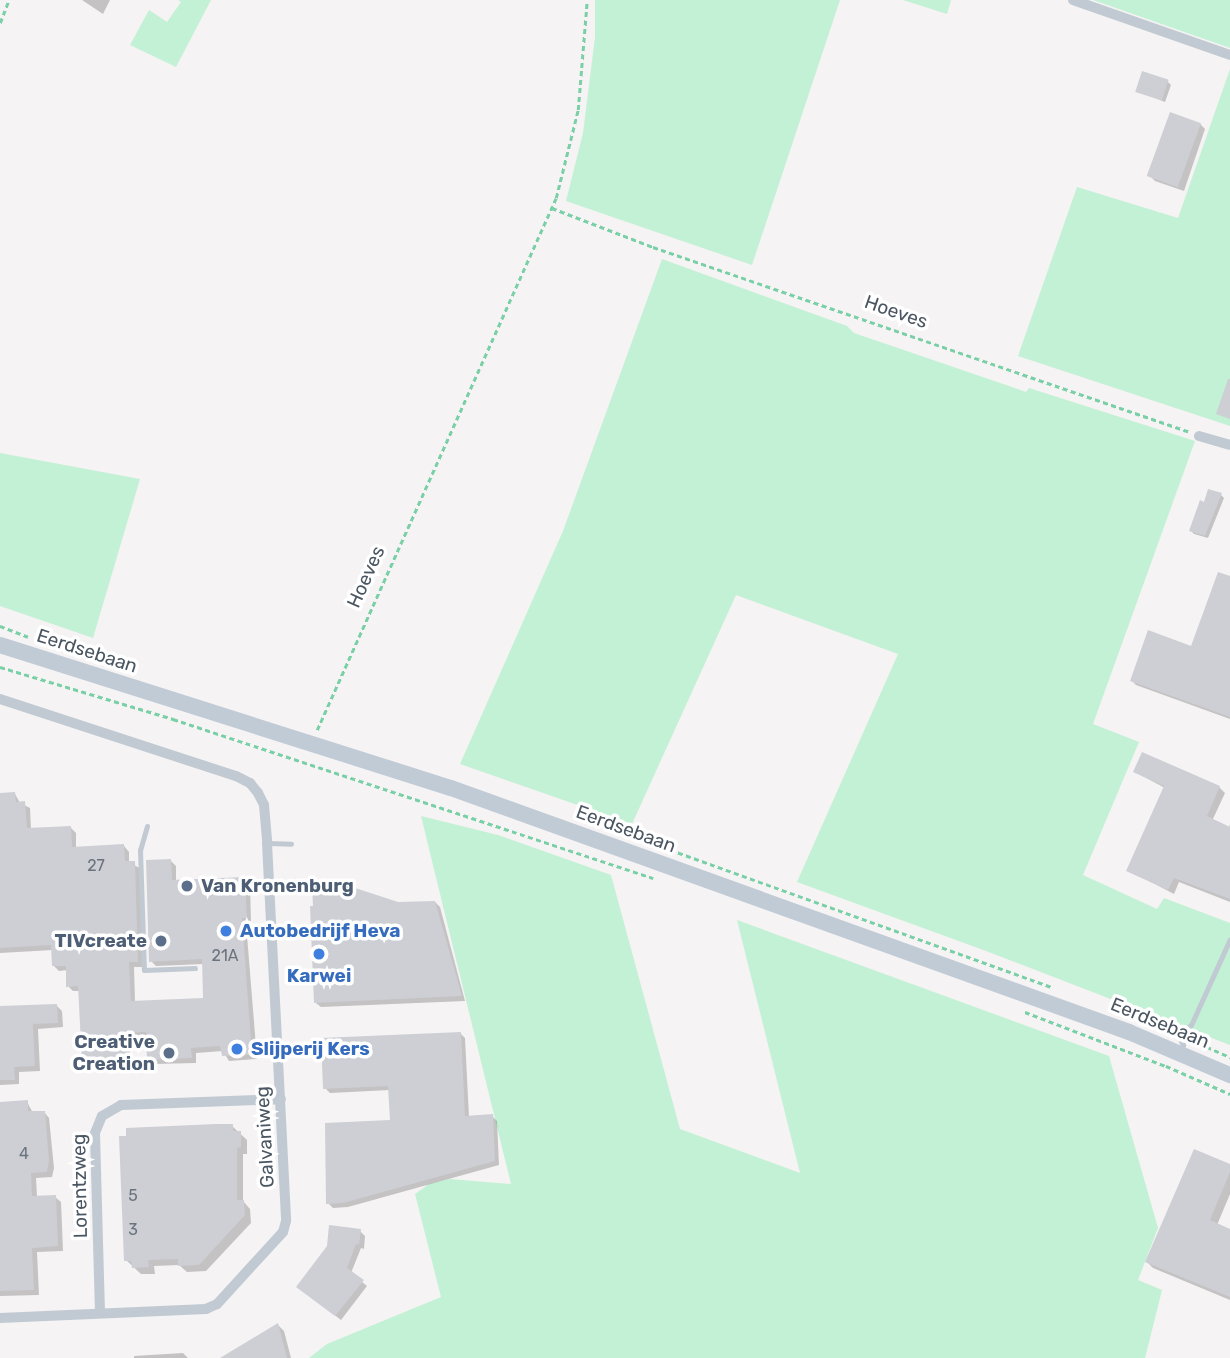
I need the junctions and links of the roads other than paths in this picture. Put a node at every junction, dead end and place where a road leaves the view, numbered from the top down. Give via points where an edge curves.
1 (1073, 0) edge
2 (1230, 55) edge
3 (1199, 436) road end
4 (1230, 445) edge
5 (0, 645) edge
6 (0, 699) edge
7 (146, 826) dead end
8 (267, 844) junction
9 (291, 844) dead end
10 (1230, 939) edge
11 (195, 968) dead end
12 (1179, 1053) junction
13 (1230, 1075) edge
14 (281, 1099) junction
15 (100, 1313) junction
16 (0, 1318) edge

1 - 2 street
3 - 4 street
5 - 12 main road, Eerdsebaan via 451,788
6 - 8 street, Galvaniweg via 250,783 264,806
7 - 11 lane via 139,850 144,970
8 - 9 lane
8 - 14 street, Galvaniweg
10 - 12 lane via 1191,1025 1178,1035 1183,1045
12 - 13 main road, Eerdsebaan
14 - 15 street, Galvaniweg via 283,1233 217,1304 206,1309
14 - 15 street, Lorentzweg via 121,1105 102,1116 95,1133
15 - 16 street, Galvaniweg

